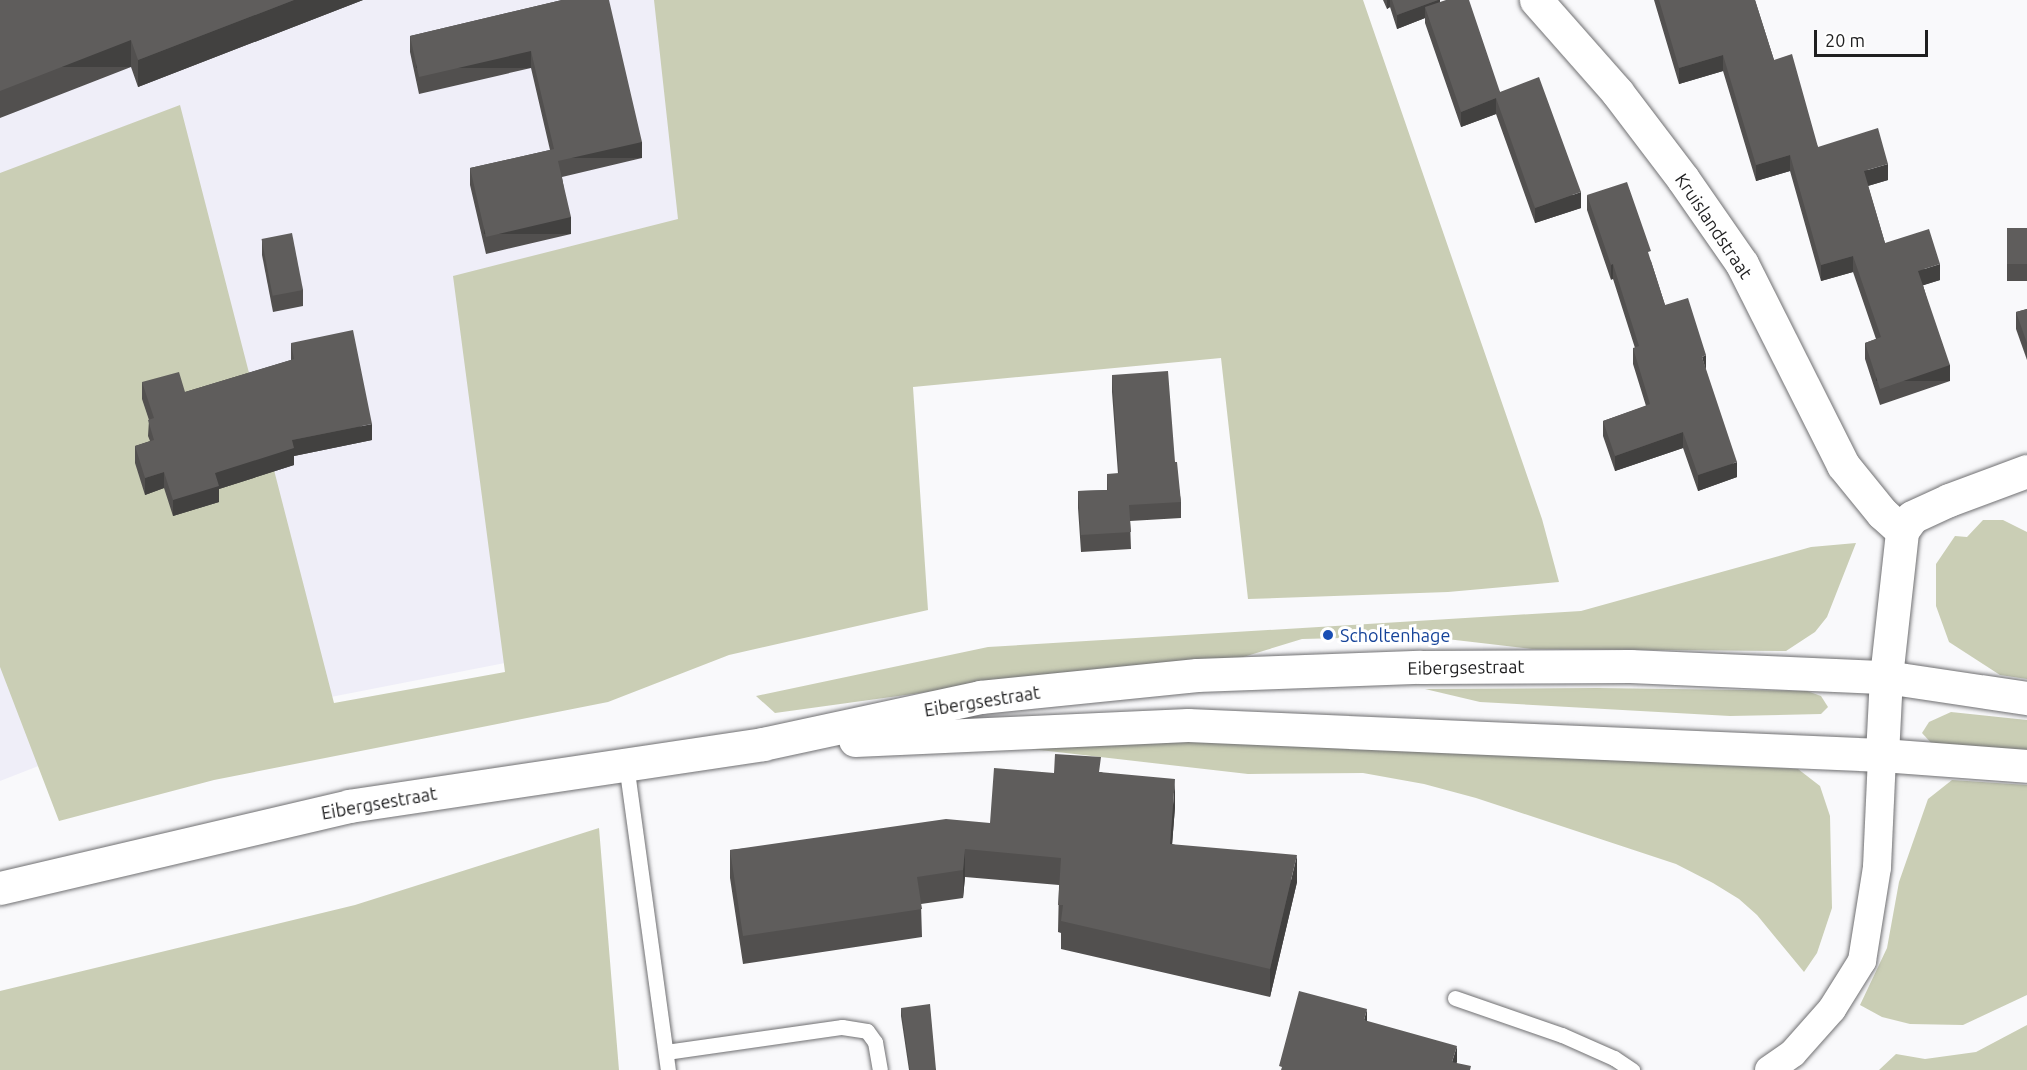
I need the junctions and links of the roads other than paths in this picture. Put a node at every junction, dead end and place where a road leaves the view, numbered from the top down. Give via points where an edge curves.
1 (1536, 0) edge
2 (2027, 471) edge
3 (1902, 531) junction
4 (1886, 677) junction
5 (2027, 698) edge
6 (763, 744) junction
7 (1882, 755) junction
8 (626, 764) junction
9 (2027, 766) edge
10 (0, 888) edge
11 (1455, 998) dead end
12 (666, 1052) junction
13 (668, 1070) edge
14 (880, 1070) edge
15 (1632, 1070) edge
16 (1769, 1070) edge

1 - 3 main road, Kruislandstraat via 1617,92 1690,188 1742,264 1843,465
2 - 3 main road via 1949,500 1912,518
3 - 4 main road
4 - 5 main road, Eibergsestraat
4 - 6 main road, Eibergsestraat via 1630,666 1420,667 1197,675 980,697
4 - 7 main road
6 - 7 main road, Eibergsestraat via 1188,725
6 - 8 main road, Eibergsestraat
7 - 9 main road, Eibergsestraat
7 - 16 street via 1877,867 1862,961 1832,1009 1793,1053
8 - 10 main road, Eibergsestraat via 349,806
8 - 12 lane
11 - 15 lane via 1562,1035
12 - 13 lane
12 - 14 lane via 843,1027 867,1032 875,1042

